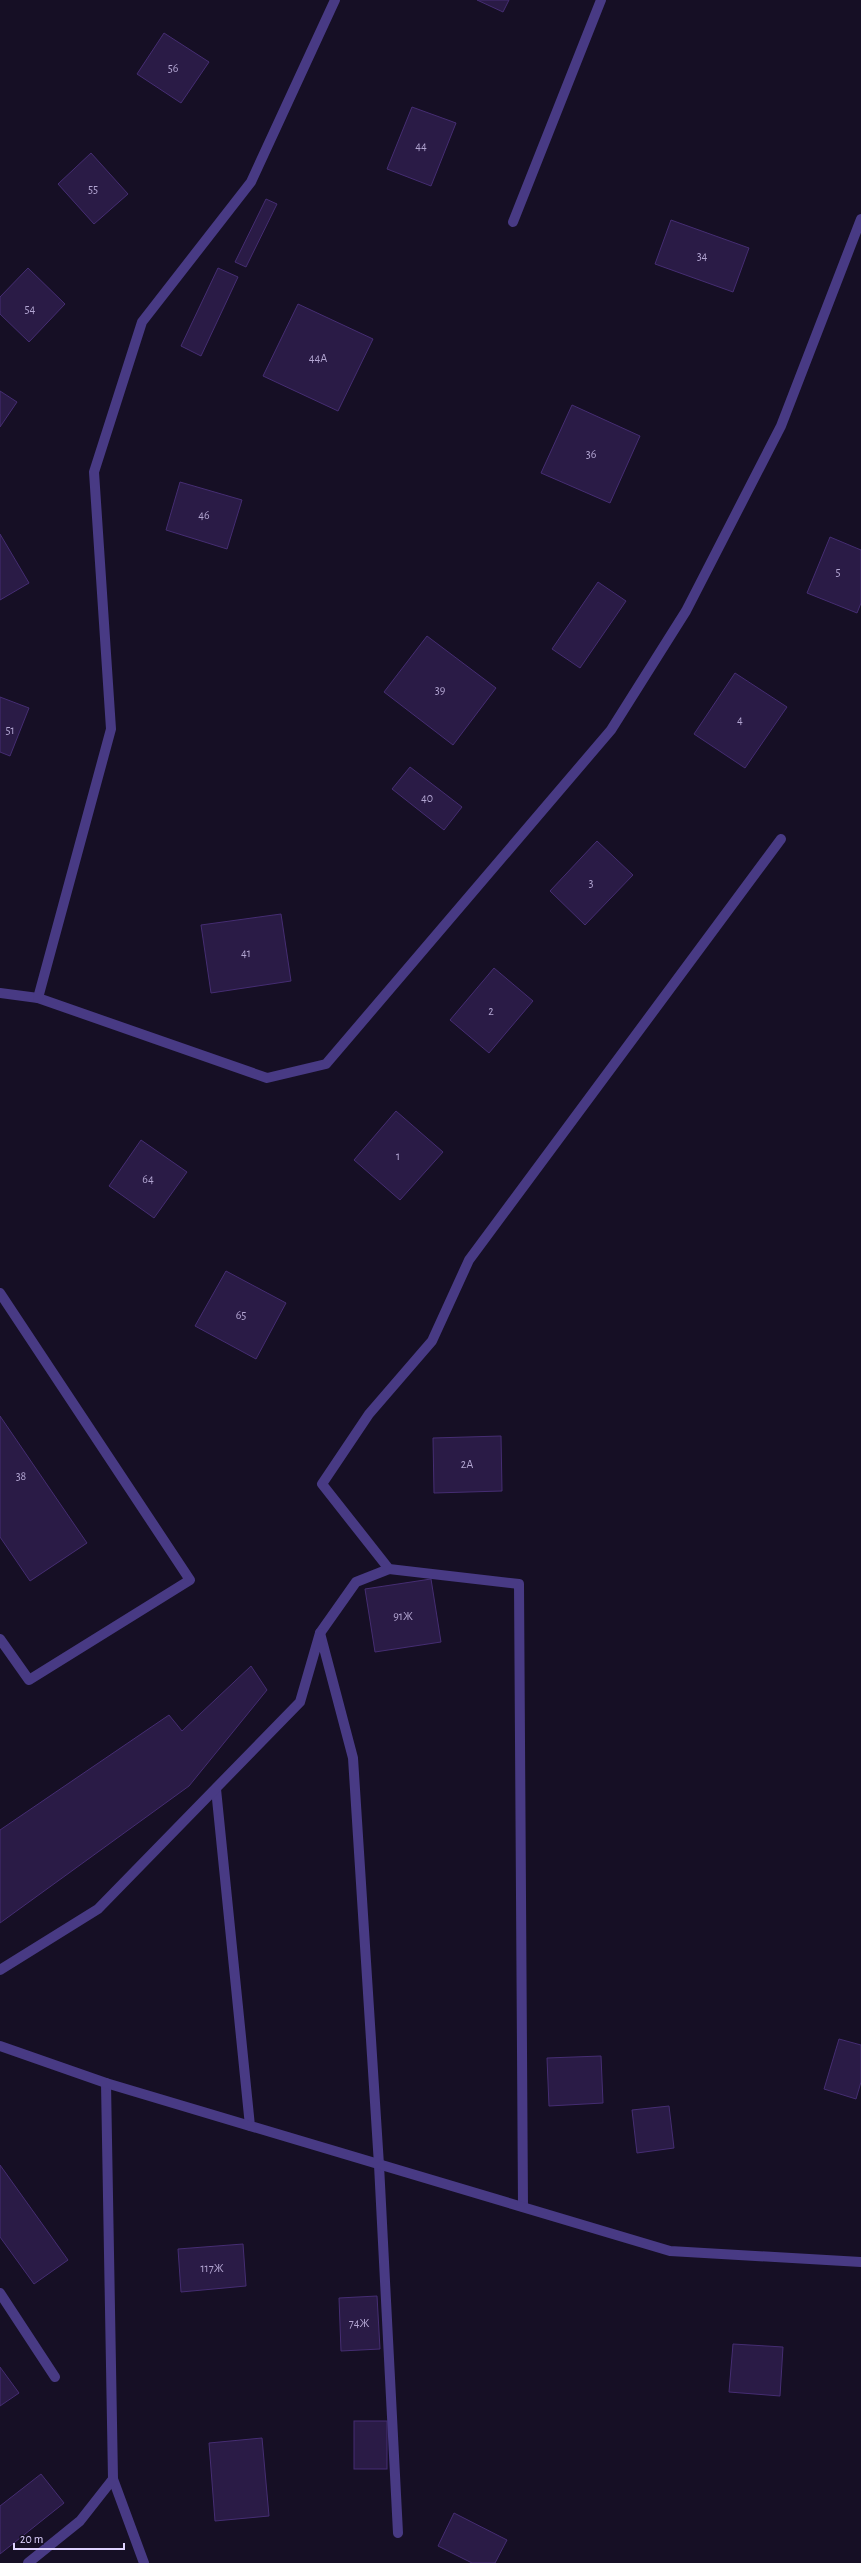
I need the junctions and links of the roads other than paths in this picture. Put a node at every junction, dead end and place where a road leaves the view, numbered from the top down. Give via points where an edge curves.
1 (335, 0) edge
2 (601, 0) edge
3 (861, 219) edge
4 (513, 222) dead end
5 (781, 839) dead end
6 (0, 993) edge
7 (38, 998) junction
8 (0, 1293) edge
9 (389, 1568) junction
10 (320, 1633) junction
11 (0, 1639) edge
12 (216, 1789) junction
13 (0, 1970) edge
14 (0, 2046) edge
15 (106, 2083) junction
16 (250, 2126) junction
17 (379, 2165) junction
18 (522, 2207) junction
19 (861, 2262) edge
20 (0, 2294) edge
21 (55, 2377) dead end
22 (113, 2479) junction
23 (398, 2533) dead end
24 (28, 2563) edge
25 (144, 2563) edge

1 - 7 street via 252,182 142,322 94,472 111,729
2 - 4 street
3 - 7 street via 781,426 686,611 620,717 326,1064 267,1078
5 - 9 street via 469,1260 432,1340 369,1414 322,1484
6 - 7 street
8 - 11 street via 190,1580 29,1680
9 - 10 street via 356,1582
9 - 18 street via 519,1584
10 - 12 street via 300,1702
10 - 17 street via 353,1758
12 - 13 street via 98,1909
12 - 16 street
14 - 15 street
15 - 16 street
15 - 22 street
16 - 17 street
17 - 18 street
17 - 23 street
18 - 19 street via 670,2251
20 - 21 street
22 - 24 street via 80,2521
22 - 25 street

